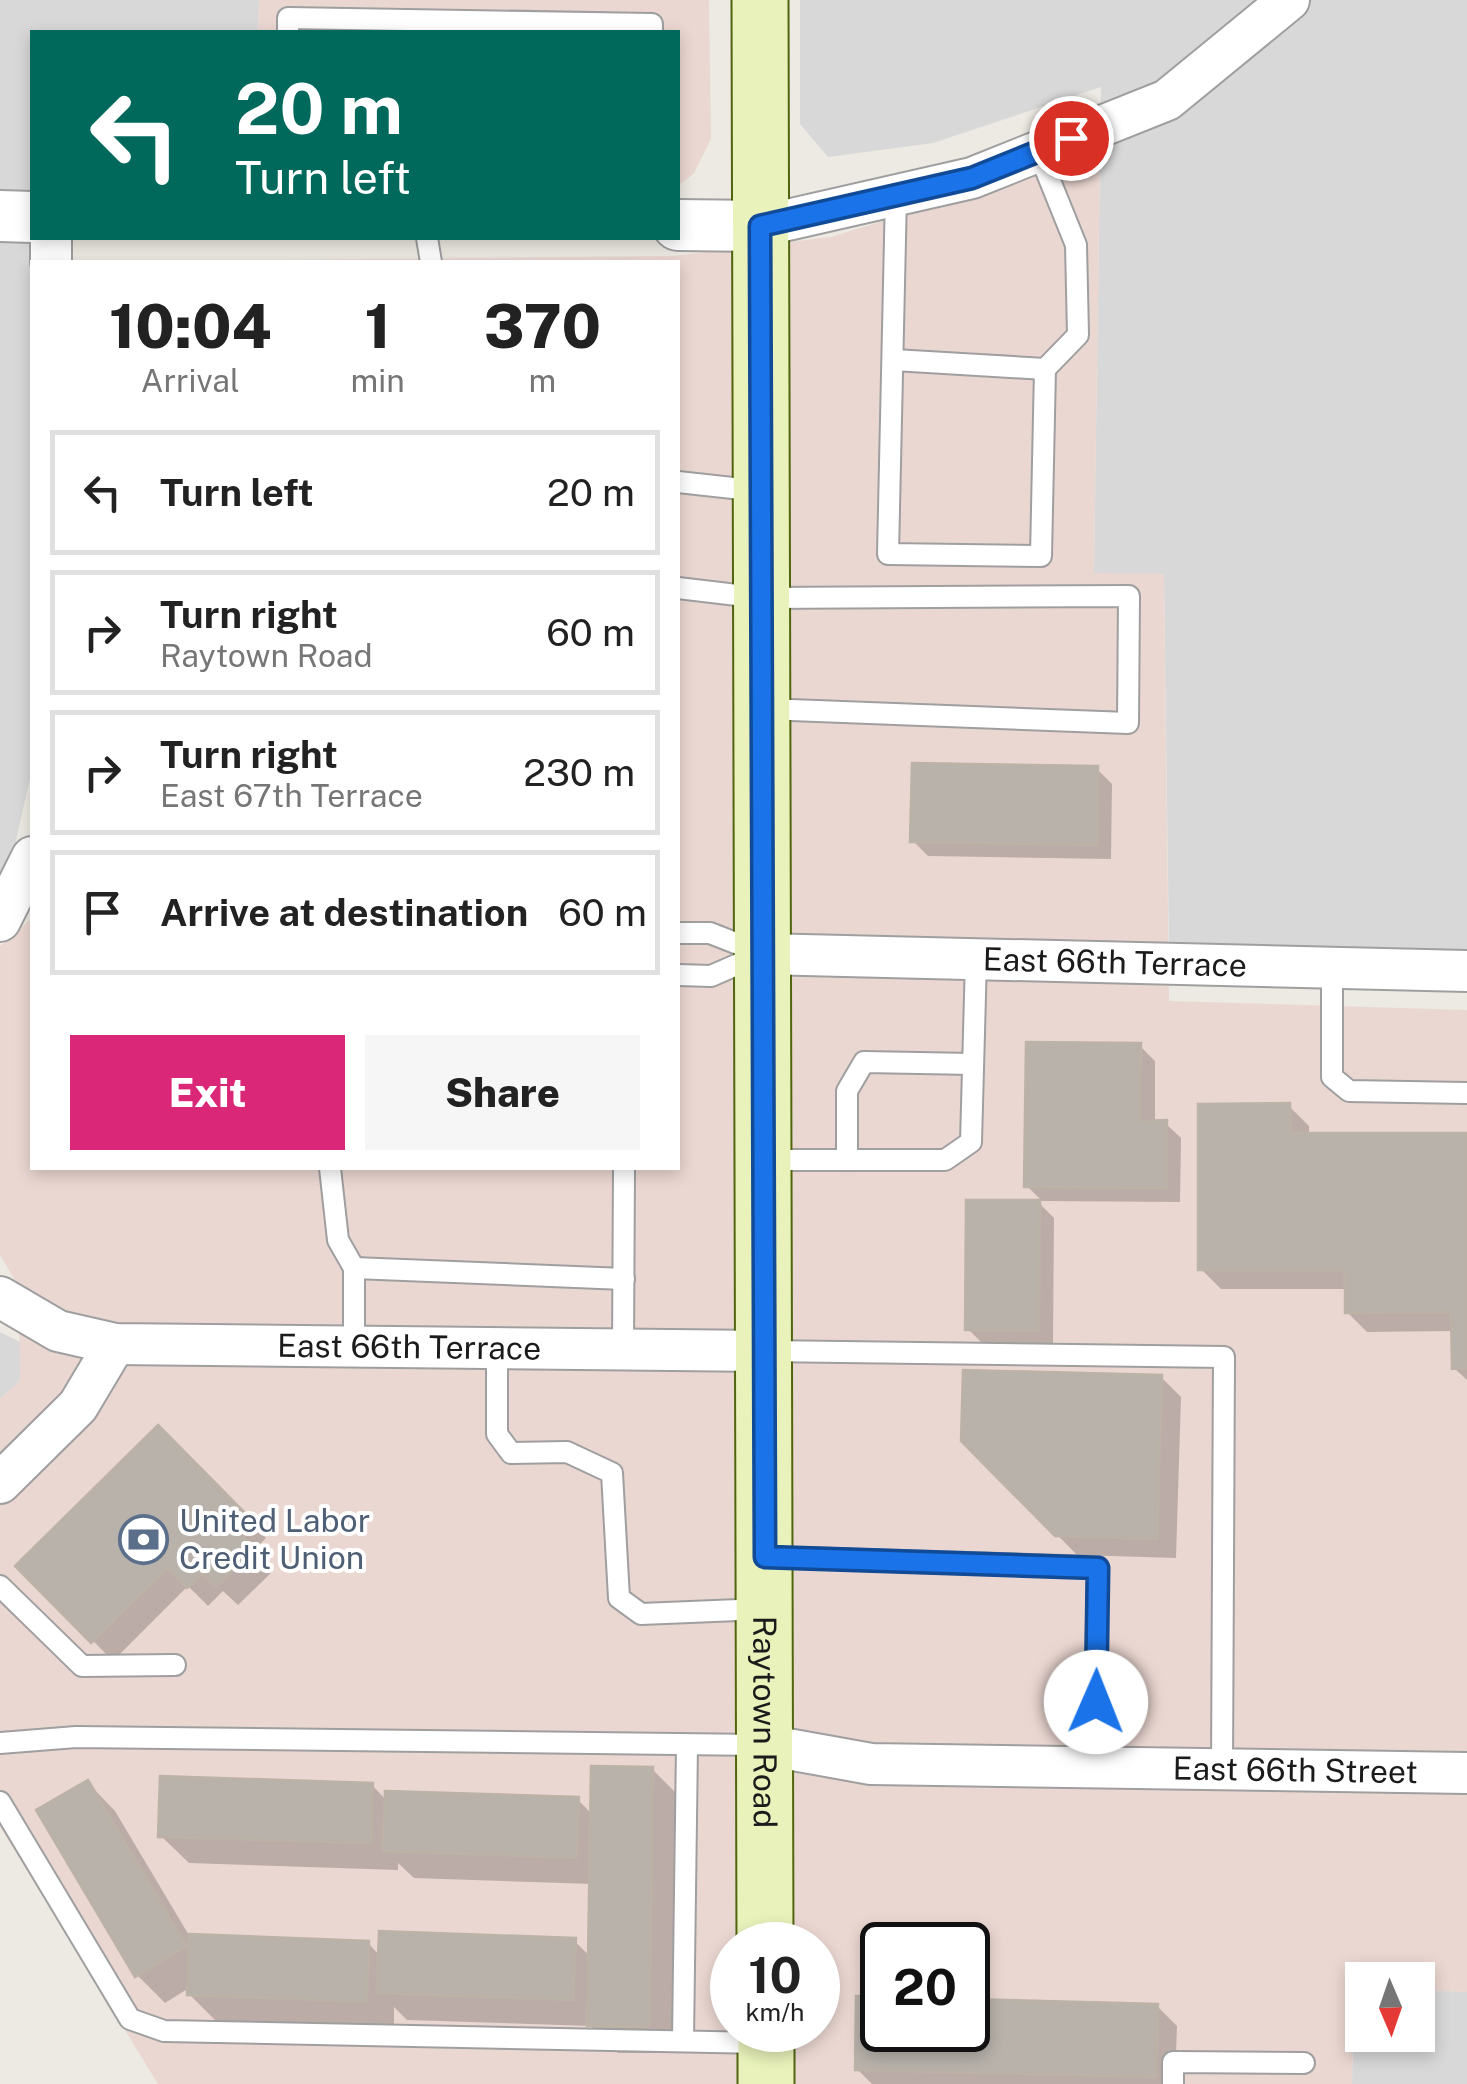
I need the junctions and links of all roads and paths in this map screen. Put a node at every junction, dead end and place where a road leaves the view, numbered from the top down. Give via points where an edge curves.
1 (760, 0) edge
2 (1289, 0) edge
3 (288, 30) edge
4 (652, 30) edge
5 (1038, 151) junction
6 (896, 194) junction
7 (0, 216) edge
8 (30, 217) edge
9 (680, 225) edge
10 (760, 226) junction
11 (894, 360) junction
12 (1045, 369) junction
13 (680, 482) edge
14 (761, 492) junction
15 (680, 588) edge
16 (762, 598) junction
17 (762, 709) junction
18 (30, 862) edge
19 (0, 921) edge
20 (680, 933) edge
21 (763, 954) junction
22 (976, 959) junction
23 (1332, 968) junction
24 (1467, 972) edge
25 (680, 975) edge
26 (973, 1064) junction
27 (1467, 1094) edge
28 (764, 1160) junction
29 (846, 1160) junction
30 (330, 1170) edge
31 (624, 1170) edge
32 (354, 1268) junction
33 (624, 1279) junction
34 (0, 1296) edge
35 (114, 1344) junction
36 (354, 1346) junction
37 (497, 1348) junction
38 (624, 1350) junction
39 (764, 1351) junction
40 (0, 1483) edge
41 (765, 1583) junction
42 (0, 1586) edge
43 (175, 1665) dead end
44 (0, 1743) edge
45 (687, 1745) junction
46 (765, 1745) junction
47 (1094, 1768) junction
48 (1222, 1770) junction
49 (1467, 1774) edge
50 (0, 1802) edge
51 (766, 1922) edge
52 (683, 2040) junction
53 (710, 2044) edge
54 (1304, 2063) dead end
55 (1172, 2084) edge

1 - 10 main road, Raytown Road
2 - 5 street via 1167,100
3 - 4 lane via 288,18 652,24
5 - 6 street via 972,178
5 - 12 lane via 1076,245 1078,334
6 - 10 street
6 - 11 lane
7 - 8 street
9 - 10 street
10 - 14 main road, Raytown Road
11 - 12 lane
11 - 12 lane via 888,554 1041,556
13 - 14 lane
14 - 16 main road, Raytown Road
15 - 16 lane
16 - 17 main road, Raytown Road
16 - 17 lane via 1129,596 1128,723
17 - 21 main road, Raytown Road
18 - 19 street
20 - 21 lane via 710,933
21 - 22 street, East 66th Terrace
21 - 25 lane via 711,976
21 - 28 main road, Raytown Road
22 - 23 street, East 66th Terrace
22 - 26 lane
23 - 24 street, East 66th Terrace
23 - 27 lane via 1332,1077 1349,1091
26 - 29 lane via 971,1142 945,1160
26 - 29 lane via 864,1062 847,1092
28 - 29 lane
28 - 39 main road, Raytown Road
30 - 32 lane via 338,1240
31 - 33 lane
32 - 33 lane
32 - 36 lane
33 - 38 lane
34 - 35 street, East 66th Terrace via 58,1331
35 - 36 street, East 66th Terrace
35 - 40 street via 78,1406
36 - 37 street, East 66th Terrace
37 - 38 street, East 66th Terrace
37 - 41 lane via 498,1434 511,1453 567,1452 612,1473 618,1598 641,1614
38 - 39 street, East 66th Terrace
39 - 41 main road, Raytown Road
39 - 48 lane via 1224,1356
41 - 46 main road, Raytown Road
41 - 47 lane via 1098,1568
42 - 43 lane via 82,1666
44 - 45 lane via 76,1738
45 - 46 lane
45 - 52 lane
46 - 47 street, East 66th Street via 871,1764
46 - 51 main road, Raytown Road
47 - 48 street, East 66th Street
48 - 49 street, East 66th Street
50 - 52 lane via 130,2019 164,2031
52 - 53 lane
54 - 55 lane via 1173,2062

